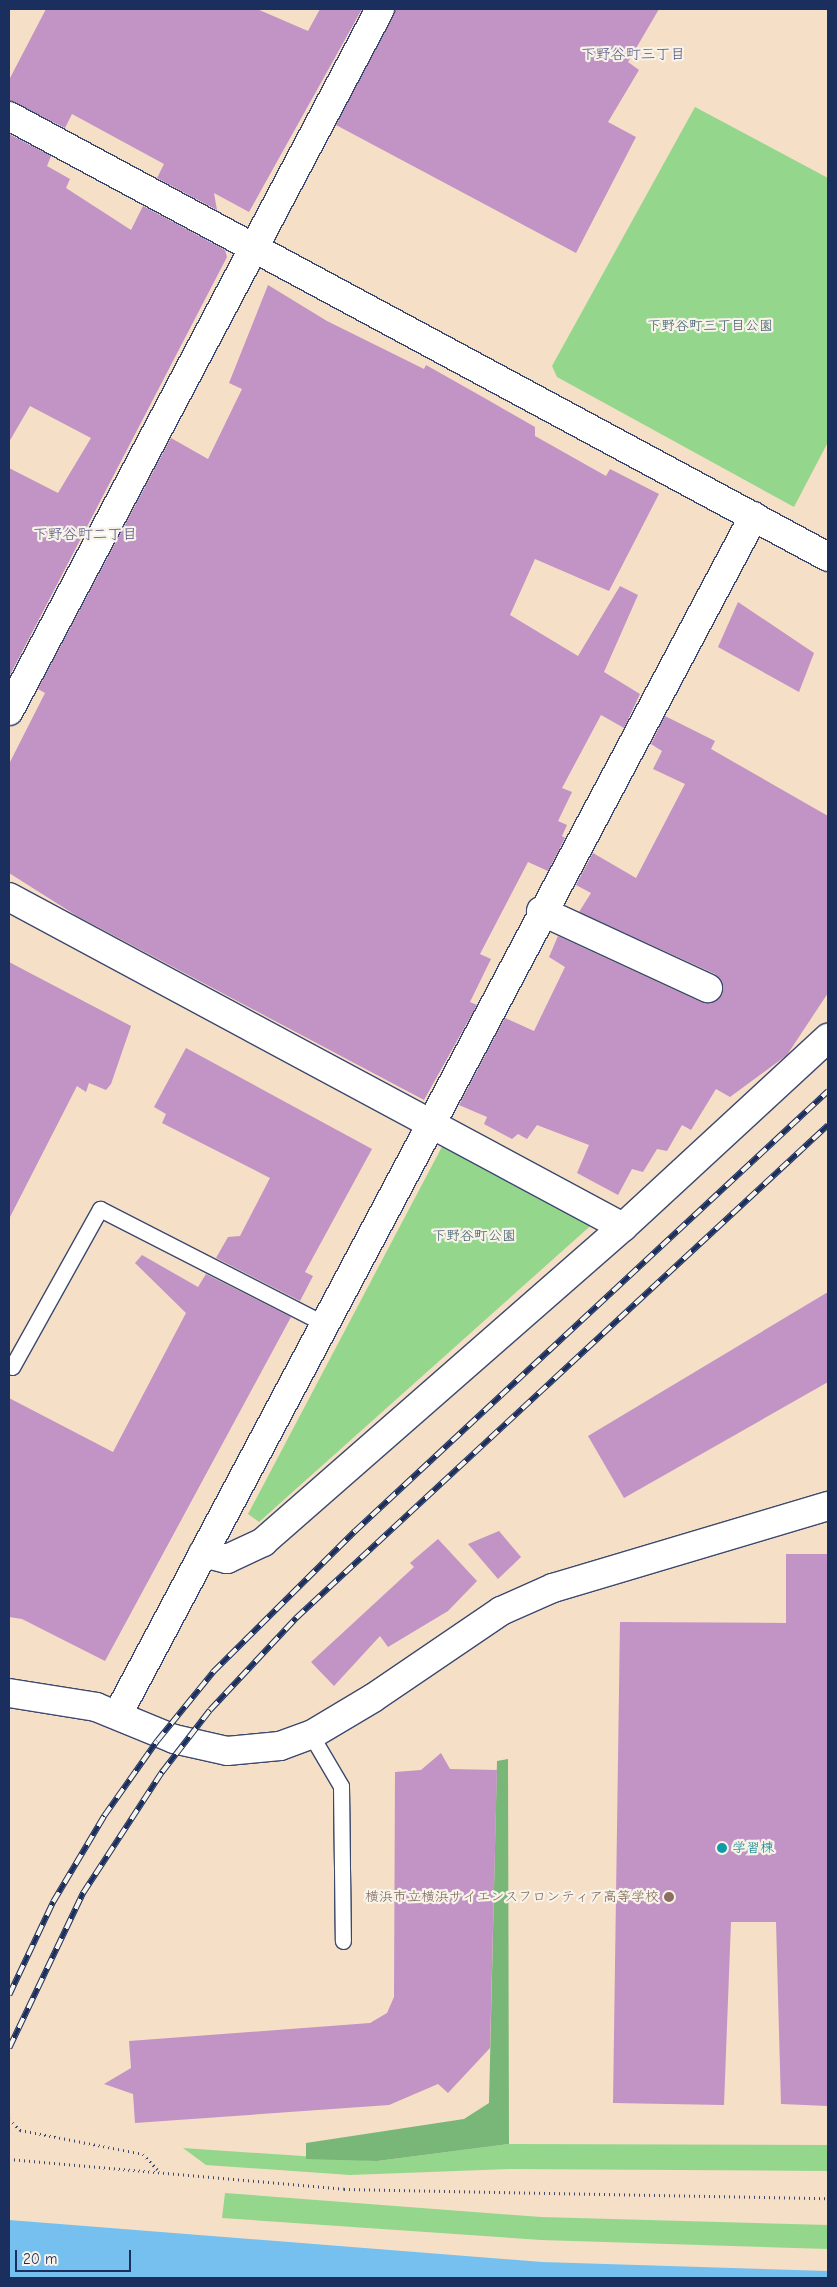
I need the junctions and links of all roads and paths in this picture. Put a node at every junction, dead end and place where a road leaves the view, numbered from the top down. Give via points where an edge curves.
1 (380, 9) edge
2 (9, 116) edge
3 (251, 248) junction
4 (754, 516) junction
5 (828, 557) edge
6 (9, 711) edge
7 (9, 897) edge
8 (541, 911) junction
9 (708, 988) dead end
10 (828, 1038) edge
11 (432, 1123) junction
12 (623, 1226) junction
13 (323, 1324) junction
14 (12, 1367) dead end
15 (828, 1506) edge
16 (203, 1553) junction
17 (9, 1693) edge
18 (118, 1714) junction
19 (311, 1735) junction
20 (342, 1941) dead end
21 (9, 2119) edge
22 (9, 2159) edge
23 (158, 2171) junction
24 (828, 2198) edge

1 - 3 street
2 - 3 street
3 - 4 street
3 - 6 street
4 - 5 street
4 - 8 street
7 - 11 street
8 - 9 street
8 - 11 street
10 - 12 street
11 - 12 street
11 - 13 street
12 - 16 street via 263,1542 227,1559
13 - 14 lane via 100,1209
13 - 16 street
15 - 19 street via 553,1588 501,1611
16 - 18 street
17 - 18 street
18 - 19 street via 174,1739 227,1751 280,1746
19 - 20 lane via 341,1786
21 - 23 path via 20,2130 143,2154
22 - 23 path
23 - 24 path via 344,2189

